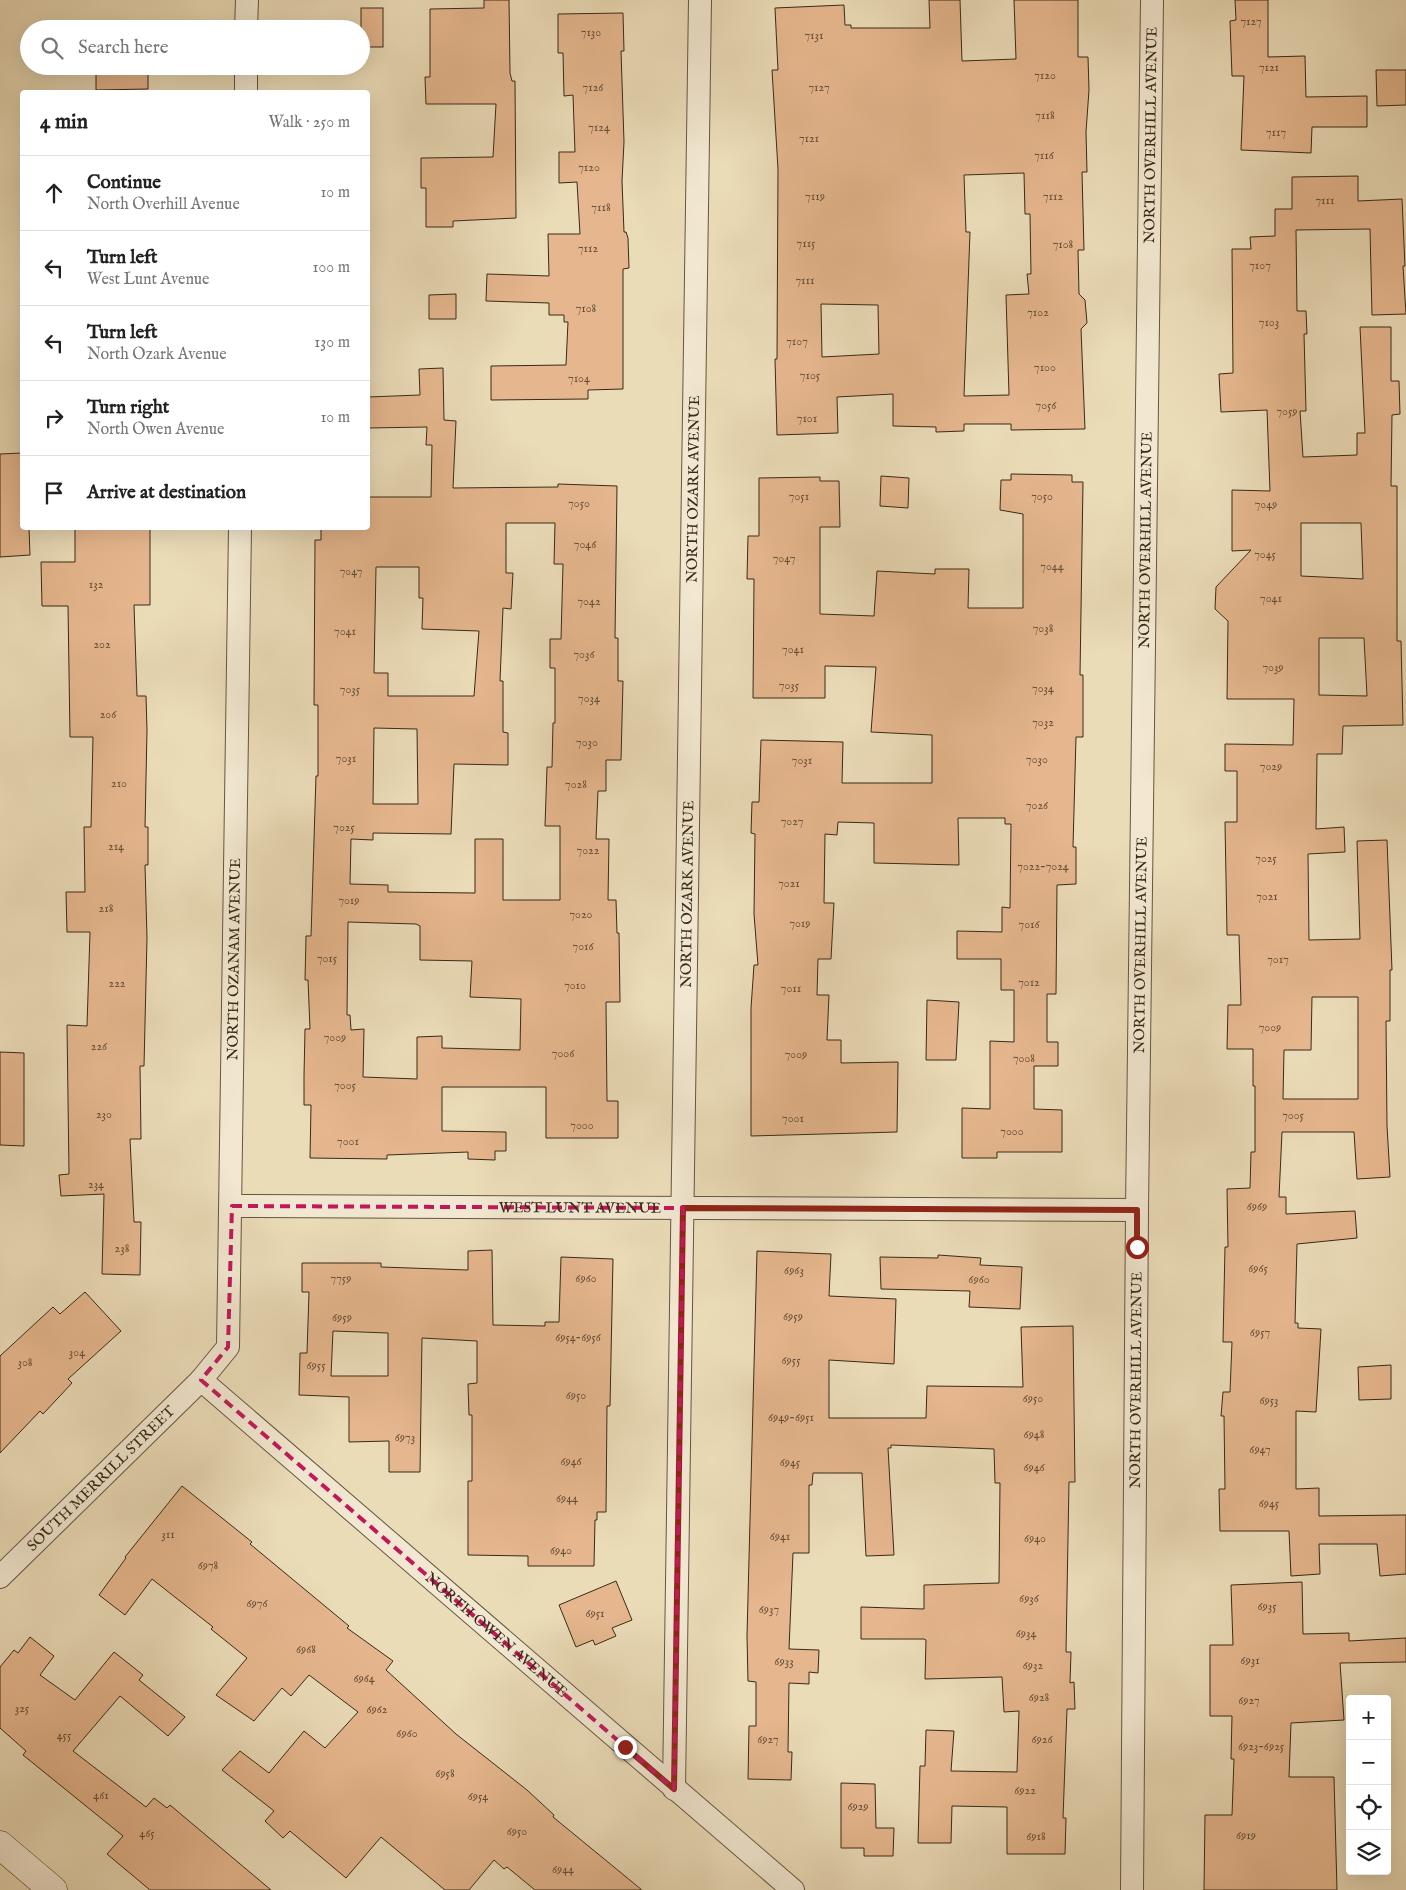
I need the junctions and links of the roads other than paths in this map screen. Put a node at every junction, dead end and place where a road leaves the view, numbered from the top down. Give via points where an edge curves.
1 (247, 0) edge
2 (700, 0) edge
3 (1152, 0) edge
4 (246, 20) edge
5 (246, 75) edge
6 (246, 90) edge
7 (240, 530) edge
8 (232, 1206) junction
9 (683, 1208) junction
10 (1137, 1210) junction
11 (201, 1380) junction
12 (0, 1577) edge
13 (674, 1789) junction
14 (0, 1845) edge
15 (53, 1890) edge
16 (792, 1890) edge
17 (1132, 1890) edge

1 - 4 street
2 - 9 street, NORTH OZARK AVENUE
3 - 10 street, NORTH OVERHILL AVENUE
5 - 6 street
7 - 8 street, NORTH OZANAM AVENUE
8 - 9 street, WEST LUNT AVENUE
8 - 11 street, NORTH OZANAM AVENUE via 228,1347
9 - 10 street, WEST LUNT AVENUE
9 - 13 street, NORTH OZARK AVENUE
10 - 17 street, NORTH OVERHILL AVENUE
11 - 12 street, SOUTH MERRILL STREET
11 - 13 street, NORTH OWEN AVENUE
13 - 16 street, NORTH OWEN AVENUE
14 - 15 main road

